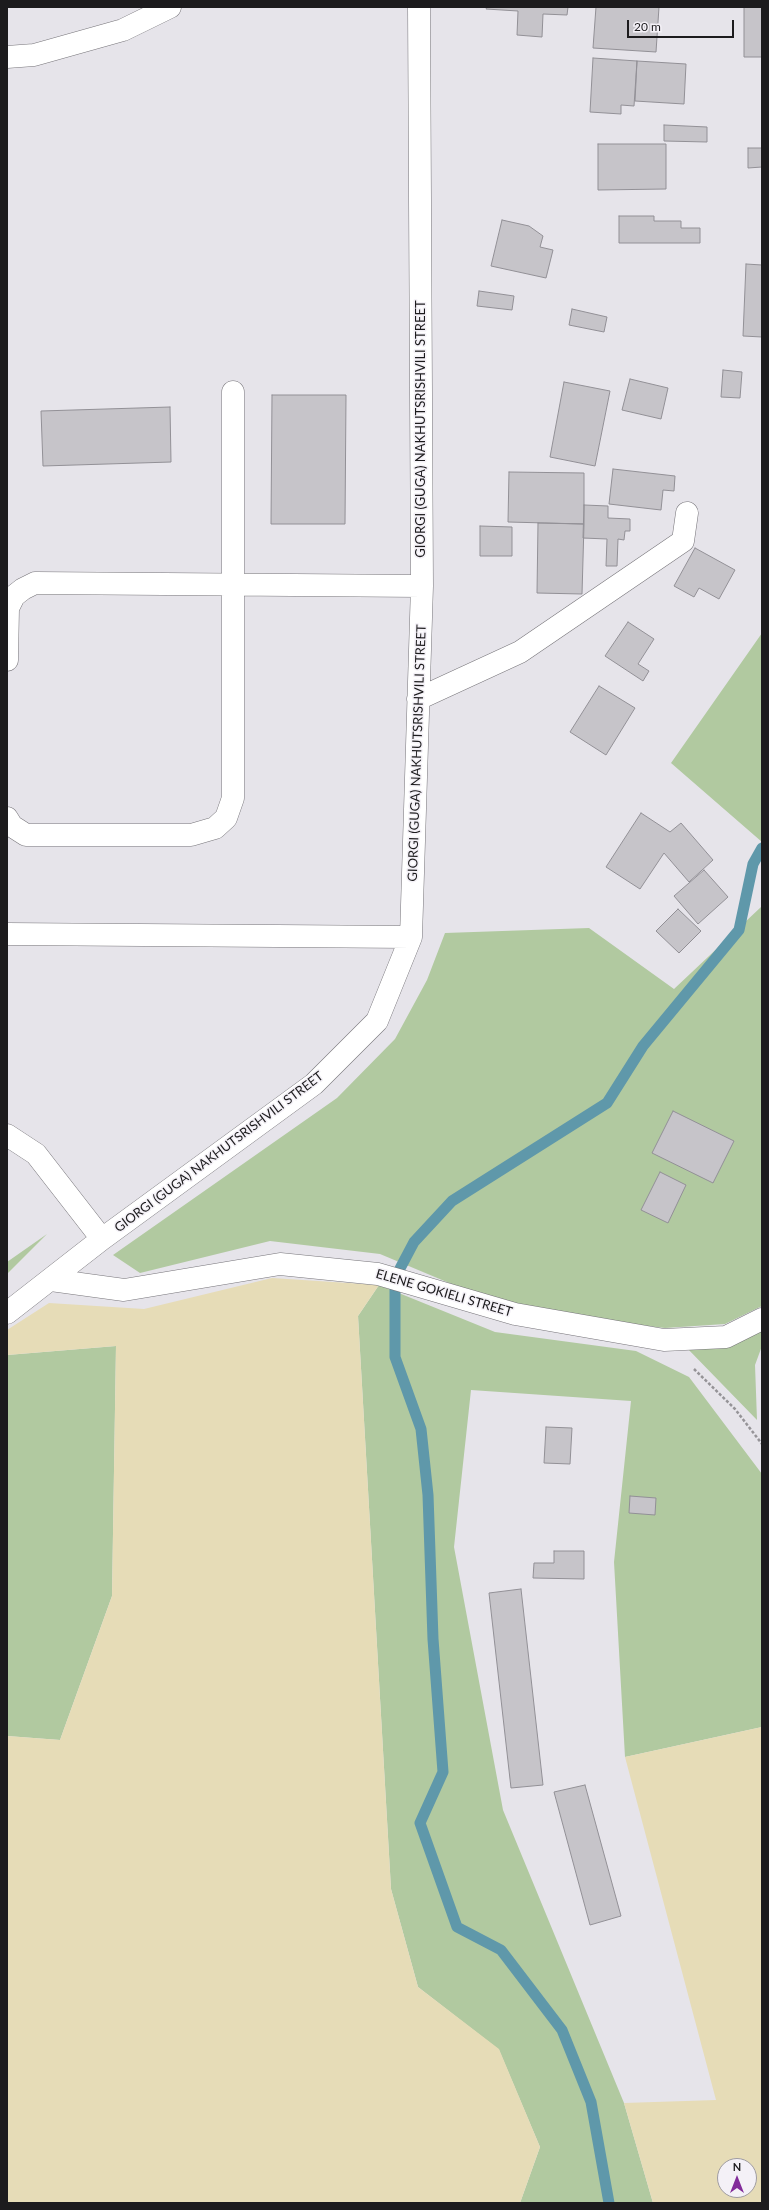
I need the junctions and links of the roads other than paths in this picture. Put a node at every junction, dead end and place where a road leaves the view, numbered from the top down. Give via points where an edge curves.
1 (170, 7) edge
2 (419, 7) edge
3 (7, 57) edge
4 (233, 392) dead end
5 (687, 513) dead end
6 (234, 584) junction
7 (422, 586) junction
8 (7, 660) edge
9 (418, 699) junction
10 (7, 818) edge
11 (7, 934) edge
12 (411, 937) junction
13 (7, 1135) edge
14 (102, 1239) junction
15 (51, 1280) junction
16 (7, 1313) edge
17 (762, 1319) edge

1 - 3 street via 124,30 34,55
2 - 7 street, GIORGI (GUGA) NAKHUTSRISHVILI STREET
4 - 6 street
5 - 9 street via 683,541 520,652
6 - 7 street
6 - 8 street via 35,583 23,588 14,596 8,608
6 - 10 street via 233,798 226,818 215,828 191,835 26,835 12,826
7 - 9 street, GIORGI (GUGA) NAKHUTSRISHVILI STREET
9 - 12 street, GIORGI (GUGA) NAKHUTSRISHVILI STREET
11 - 12 street
12 - 14 street, GIORGI (GUGA) NAKHUTSRISHVILI STREET via 376,1021 314,1084
13 - 14 street via 36,1154
14 - 15 street, GIORGI (GUGA) NAKHUTSRISHVILI STREET
15 - 16 street, GIORGI (GUGA) NAKHUTSRISHVILI STREET
15 - 17 street, ELENE GOKIELI STREET via 124,1290 280,1264 378,1274 515,1314 664,1340 726,1338

